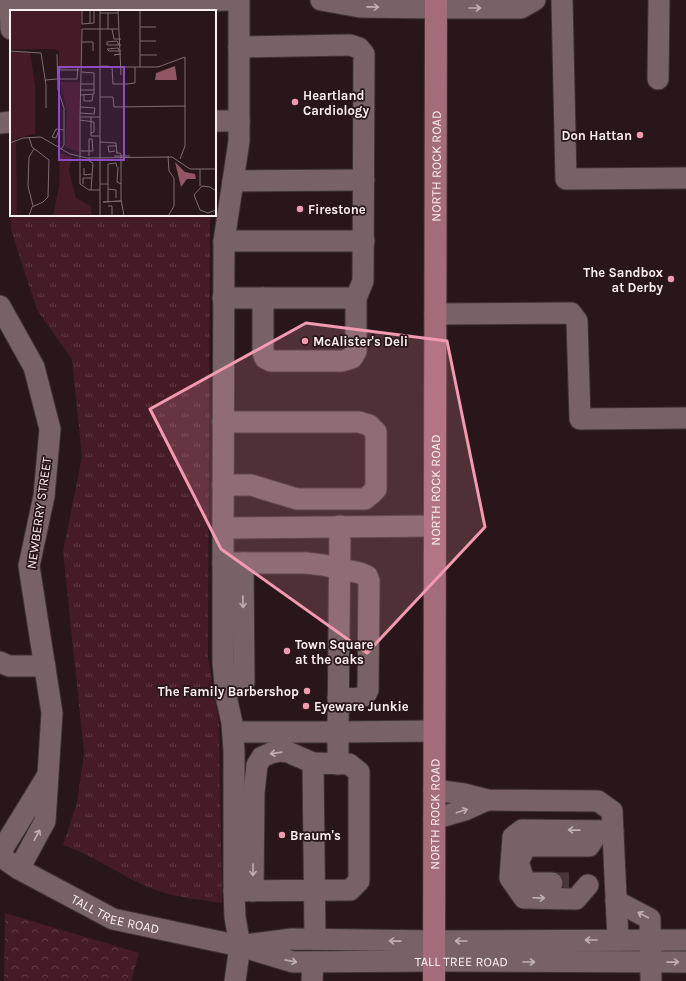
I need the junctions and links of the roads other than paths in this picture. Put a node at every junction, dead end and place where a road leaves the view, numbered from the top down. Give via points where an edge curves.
1 (202, 0) edge
2 (229, 0) edge
3 (239, 0) edge
4 (321, 0) edge
5 (535, 0) edge
6 (562, 0) edge
7 (658, 0) edge
8 (5, 4) edge
9 (436, 4) edge
10 (205, 10) edge
11 (10, 26) edge
12 (239, 47) junction
13 (658, 79) dead end
14 (216, 120) edge
15 (239, 120) junction
16 (10, 122) edge
17 (0, 123) edge
18 (686, 178) edge
19 (364, 180) junction
20 (233, 181) junction
21 (224, 241) junction
22 (364, 241) junction
23 (223, 298) junction
24 (263, 298) junction
25 (356, 298) junction
26 (0, 306) edge
27 (435, 314) junction
28 (686, 418) edge
29 (223, 422) junction
30 (223, 485) junction
31 (340, 526) junction
32 (434, 526) junction
33 (223, 528) junction
34 (233, 563) junction
35 (339, 569) junction
36 (0, 662) edge
37 (44, 666) junction
38 (338, 698) junction
39 (434, 731) junction
40 (233, 732) junction
41 (338, 732) junction
42 (312, 763) junction
43 (338, 764) junction
44 (47, 776) junction
45 (244, 778) junction
46 (434, 790) junction
47 (487, 800) junction
48 (434, 819) junction
49 (606, 831) junction
50 (0, 854) edge
51 (19, 869) junction
52 (570, 884) junction
53 (244, 891) junction
54 (313, 891) junction
55 (616, 893) junction
56 (315, 939) junction
57 (618, 940) junction
58 (651, 940) junction
59 (686, 940) edge
60 (240, 946) junction
61 (434, 961) edge
62 (686, 962) edge
63 (313, 971) edge
64 (651, 972) edge
65 (235, 981) edge

1 - 2 street
1 - 8 street
1 - 10 street
3 - 12 street
4 -> 9 street via 360,7
9 -> 5 street via 521,8
6 - 18 street via 566,179
7 - 13 street
8 - 11 street
9 - 27 main road, NORTH ROCK ROAD
12 - 15 street
12 - 19 street via 350,45 359,48 364,54
14 - 15 street
15 - 20 street via 239,141
16 - 17 street
19 - 20 street
19 - 22 street
20 - 21 street
21 - 22 street
21 - 23 street
22 - 25 street via 363,281
23 - 24 street
23 - 29 street
24 - 25 street
24 - 25 street via 263,352 265,358 271,361 342,361 352,358 356,351
26 - 37 street, NEWBERRY STREET via 34,367 50,429 44,496 29,566
27 - 28 street via 571,313 578,321 580,419
27 - 32 main road, NORTH ROCK ROAD
29 - 30 street
29 - 30 street via 359,422 369,425 376,432 376,489 364,498 297,499 251,485
30 - 33 street
31 - 32 street
31 - 33 street
31 - 35 street
32 - 39 main road, NORTH ROCK ROAD
33 - 34 street
34 - 35 street via 306,563
34 - 40 street via 223,662 225,693
35 - 38 street
35 - 38 street via 360,573 367,576 369,581 368,690 360,698
36 - 37 street via 9,666
37 - 44 street, NEWBERRY STREET via 52,713
38 - 41 street
39 - 41 street
39 - 46 main road, NORTH ROCK ROAD
40 - 41 street
40 - 45 street
41 - 43 street
42 - 43 street
42 -> 45 street via 280,751 262,757
42 - 54 street
43 - 54 street via 350,764 359,772 359,881 350,890
44 - 50 street, NEWBERRY STREET
51 -> 44 street, NEWBERRY STREET via 44,821
45 - 53 street
46 - 47 street
46 - 48 main road, NORTH ROCK ROAD
48 -> 47 street
47 - 49 street via 598,801 612,811
48 - 61 main road, NORTH ROCK ROAD
49 - 52 street via 589,846 526,846 518,862 525,883
49 -> 52 street via 522,830 513,837 510,878 524,898 576,899
49 - 55 street
50 - 51 street, TALL TREE ROAD
51 - 60 street, TALL TREE ROAD via 113,919
52 - 55 street
53 - 54 street
53 - 60 street via 235,917
54 - 56 street
55 - 57 street
58 -> 55 street via 650,918
56 - 60 street, TALL TREE ROAD via 292,939
61 -> 56 street, TALL TREE ROAD
57 - 58 street, TALL TREE ROAD
57 -> 61 street, TALL TREE ROAD
58 - 59 street, TALL TREE ROAD
58 - 64 street
60 -> 63 street, TALL TREE ROAD via 293,962
60 - 65 street
61 - 63 street, TALL TREE ROAD
61 -> 64 street, TALL TREE ROAD
64 -> 62 street, TALL TREE ROAD

